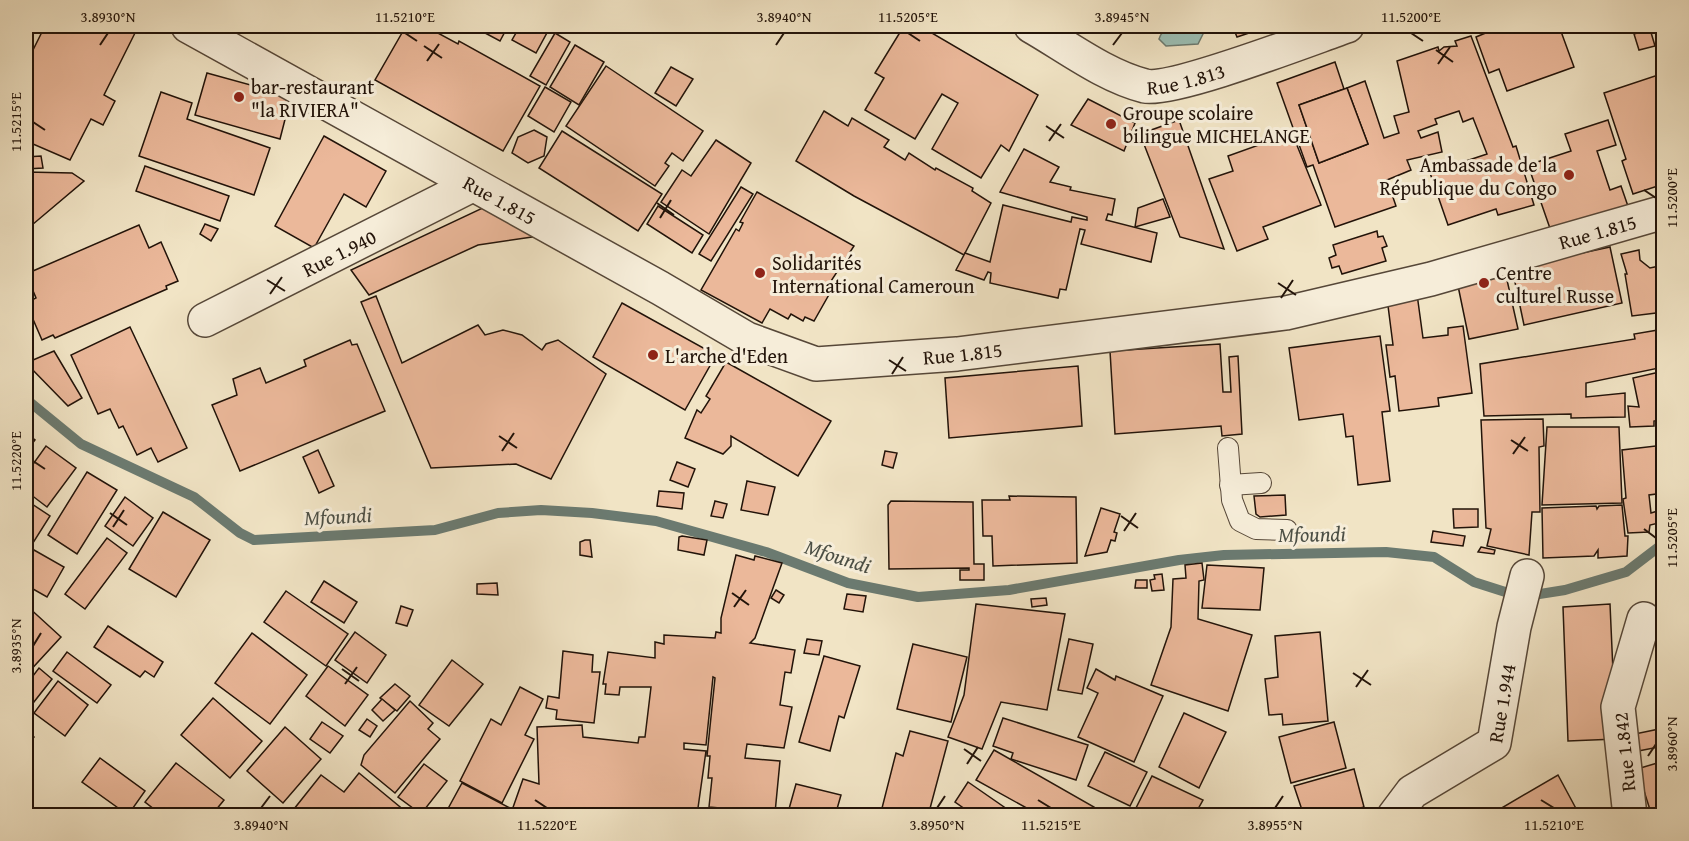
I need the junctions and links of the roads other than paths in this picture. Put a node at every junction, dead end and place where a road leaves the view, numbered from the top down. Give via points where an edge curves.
1 (188, 26) edge
2 (1031, 26) edge
3 (1347, 26) edge
4 (472, 185) junction
5 (1664, 212) edge
6 (205, 320) dead end
7 (1228, 448) dead end
8 (1261, 483) dead end
9 (1230, 485) junction
10 (1287, 530) dead end
11 (1527, 576) dead end
12 (1644, 619) dead end
13 (1394, 816) edge
14 (1630, 816) edge

1 - 4 street, Rue 1.815
2 - 3 street, Rue 1.813 via 1113,73 1147,86 1178,83
4 - 5 street, Rue 1.815 via 747,339 816,364 957,354 1286,313 1431,279
4 - 6 street, Rue 1.940
7 - 9 lane
8 - 9 lane
9 - 10 lane via 1240,521 1256,529
11 - 13 street, Rue 1.944 via 1494,743 1412,792
12 - 14 street, Rue 1.842 via 1618,707

